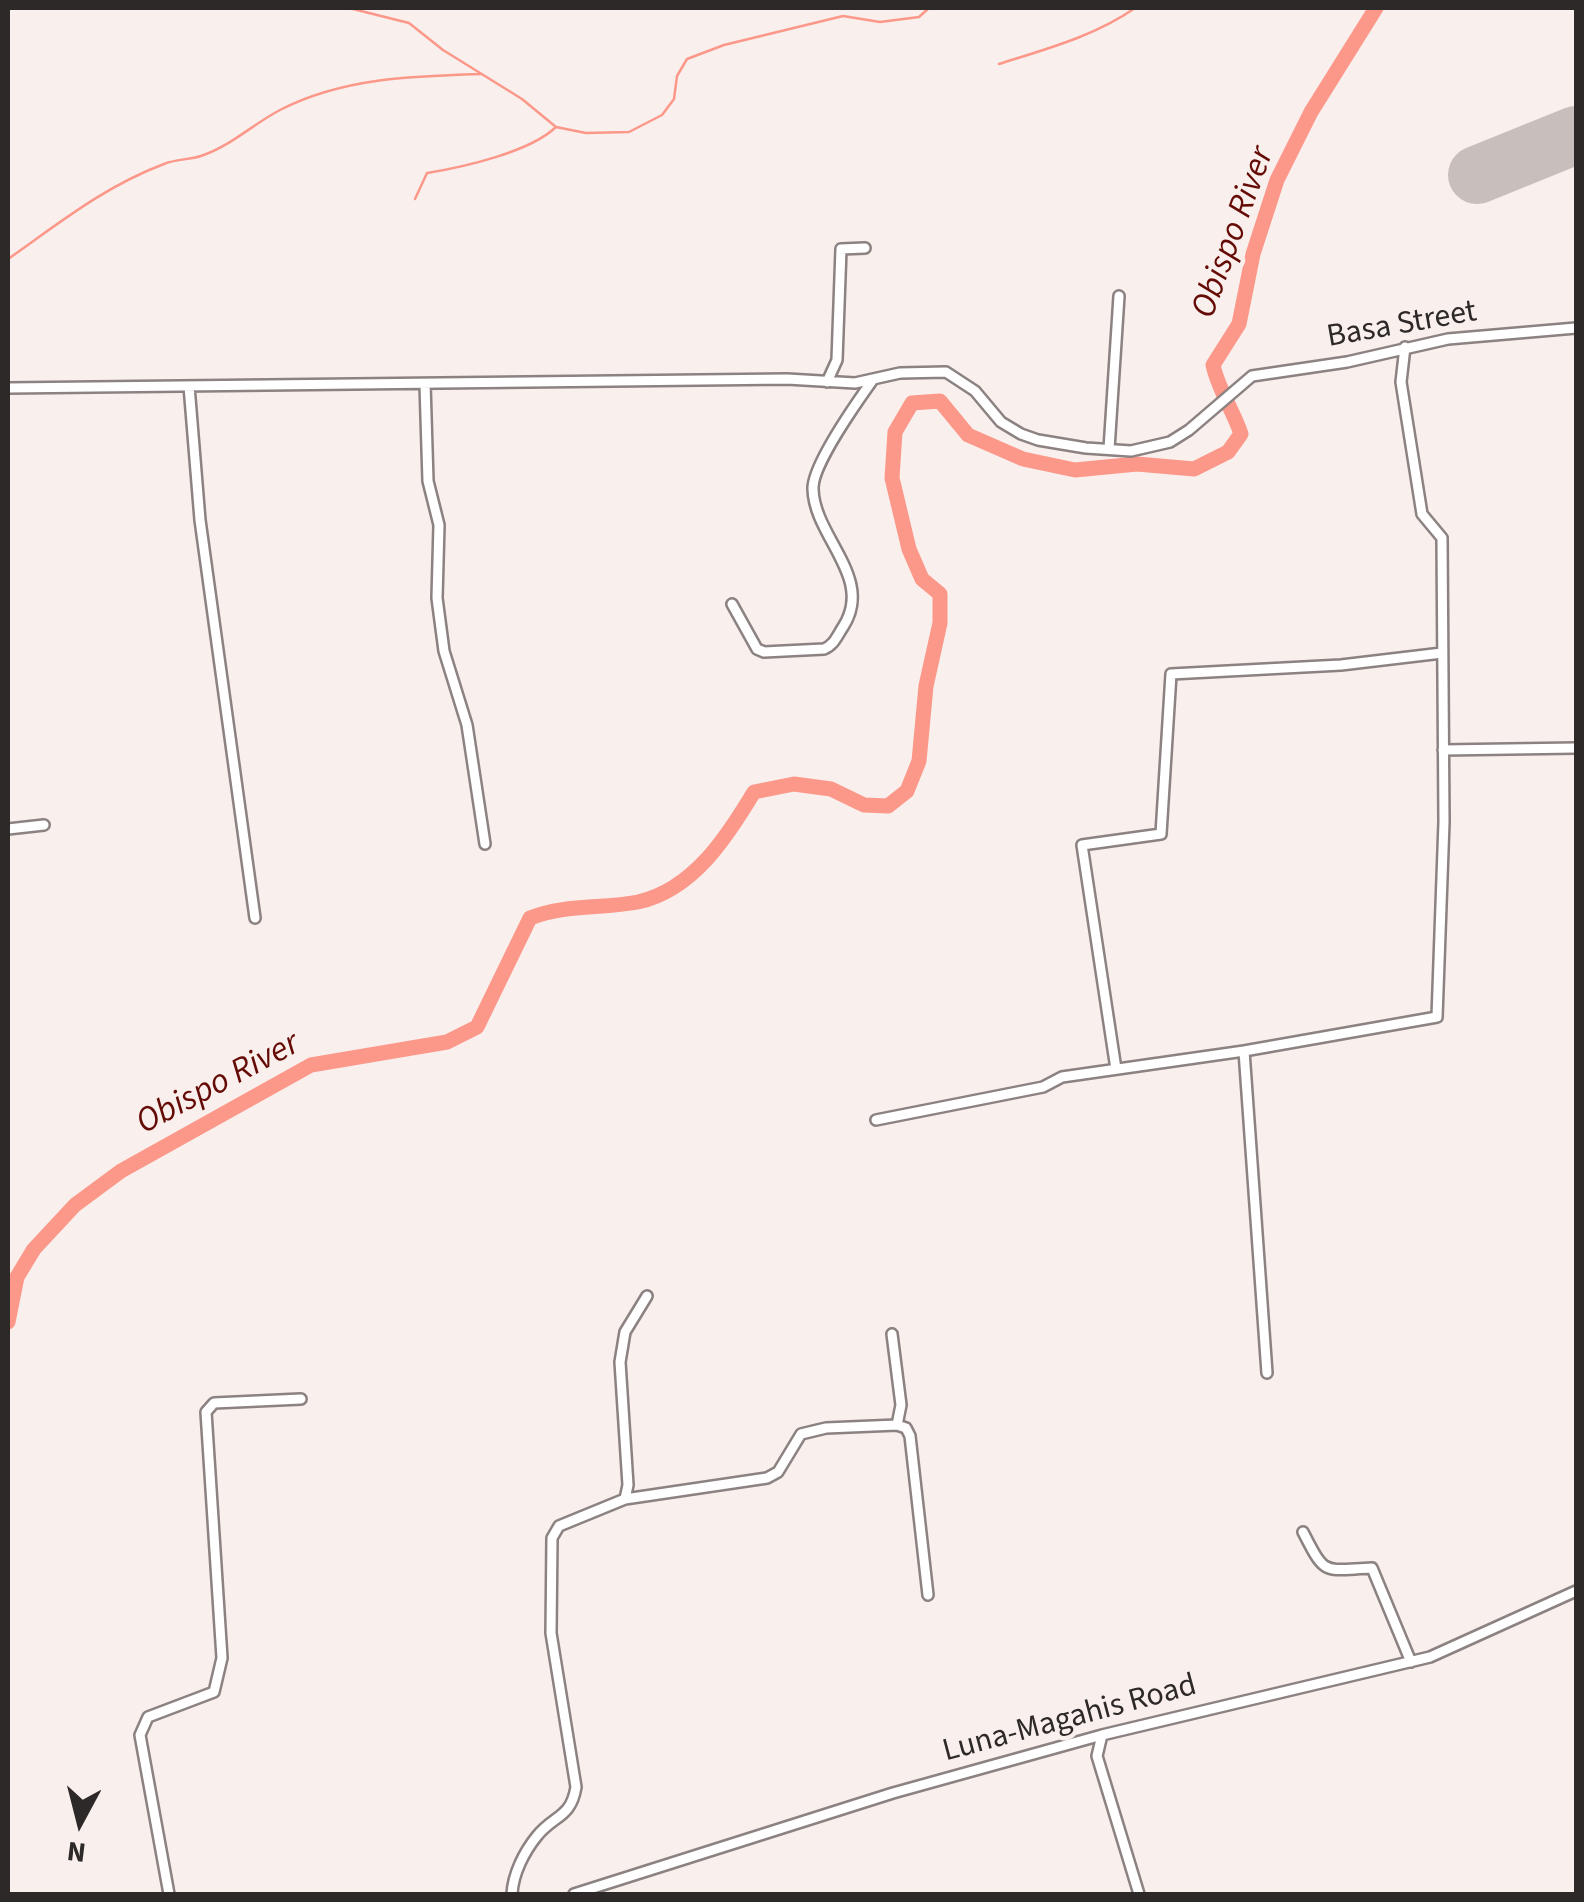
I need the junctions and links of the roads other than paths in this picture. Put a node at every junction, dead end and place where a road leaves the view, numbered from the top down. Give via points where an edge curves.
1 (865, 248) dead end
2 (1120, 296) dead end
3 (1576, 328) edge
4 (1405, 347) junction
5 (872, 381) junction
6 (826, 382) junction
7 (425, 384) junction
8 (189, 386) junction
9 (8, 388) edge
10 (1109, 449) junction
11 (732, 604) dead end
12 (1442, 653) junction
13 (1576, 748) edge
14 (1443, 750) junction
15 (44, 825) dead end
16 (8, 830) edge
17 (485, 844) dead end
18 (255, 918) dead end
19 (1244, 1051) junction
20 (1116, 1070) junction
21 (876, 1120) dead end
22 (647, 1296) dead end
23 (892, 1334) dead end
24 (1267, 1372) dead end
25 (301, 1399) dead end
26 (896, 1425) junction
27 (625, 1499) junction
28 (1302, 1532) dead end
29 (1576, 1591) edge
30 (928, 1595) dead end
31 (1411, 1662) junction
32 (1102, 1735) junction
33 (169, 1894) edge
34 (512, 1894) edge
35 (574, 1894) edge
36 (1138, 1894) edge

1 - 6 street via 841,249 837,360
2 - 10 street
3 - 4 street, Basa Street
4 - 10 street, Basa Street via 1270,372 1240,384 1189,430 1157,447
4 - 12 street via 1401,382 1422,514 1442,538
5 - 6 street
5 - 10 street via 946,372 1021,434
5 - 11 street via 812,484 824,532 850,576 848,619 824,650 764,652
6 - 7 street
7 - 8 street
7 - 17 street via 444,651 466,725
8 - 9 street
8 - 18 street via 200,520
12 - 14 street
12 - 20 street via 1171,674 1161,834 1082,845
13 - 14 street
14 - 19 street via 1437,1017
15 - 16 street
19 - 20 street
19 - 24 street
20 - 21 street
22 - 27 street via 625,1332 620,1362
23 - 26 street via 901,1405
25 - 33 street via 214,1404 206,1412 220,1678 214,1692 148,1717 140,1735
26 - 27 street via 801,1434 778,1472 767,1478
26 - 30 street via 910,1436
27 - 34 street via 559,1526 552,1538 551,1633 576,1787 566,1813 538,1834 513,1878
28 - 31 street via 1327,1570 1372,1568
29 - 31 street, Luna-Magahis Road
31 - 32 street, Luna-Magahis Road
32 - 35 street, Luna-Magahis Road
32 - 36 street via 1097,1756

